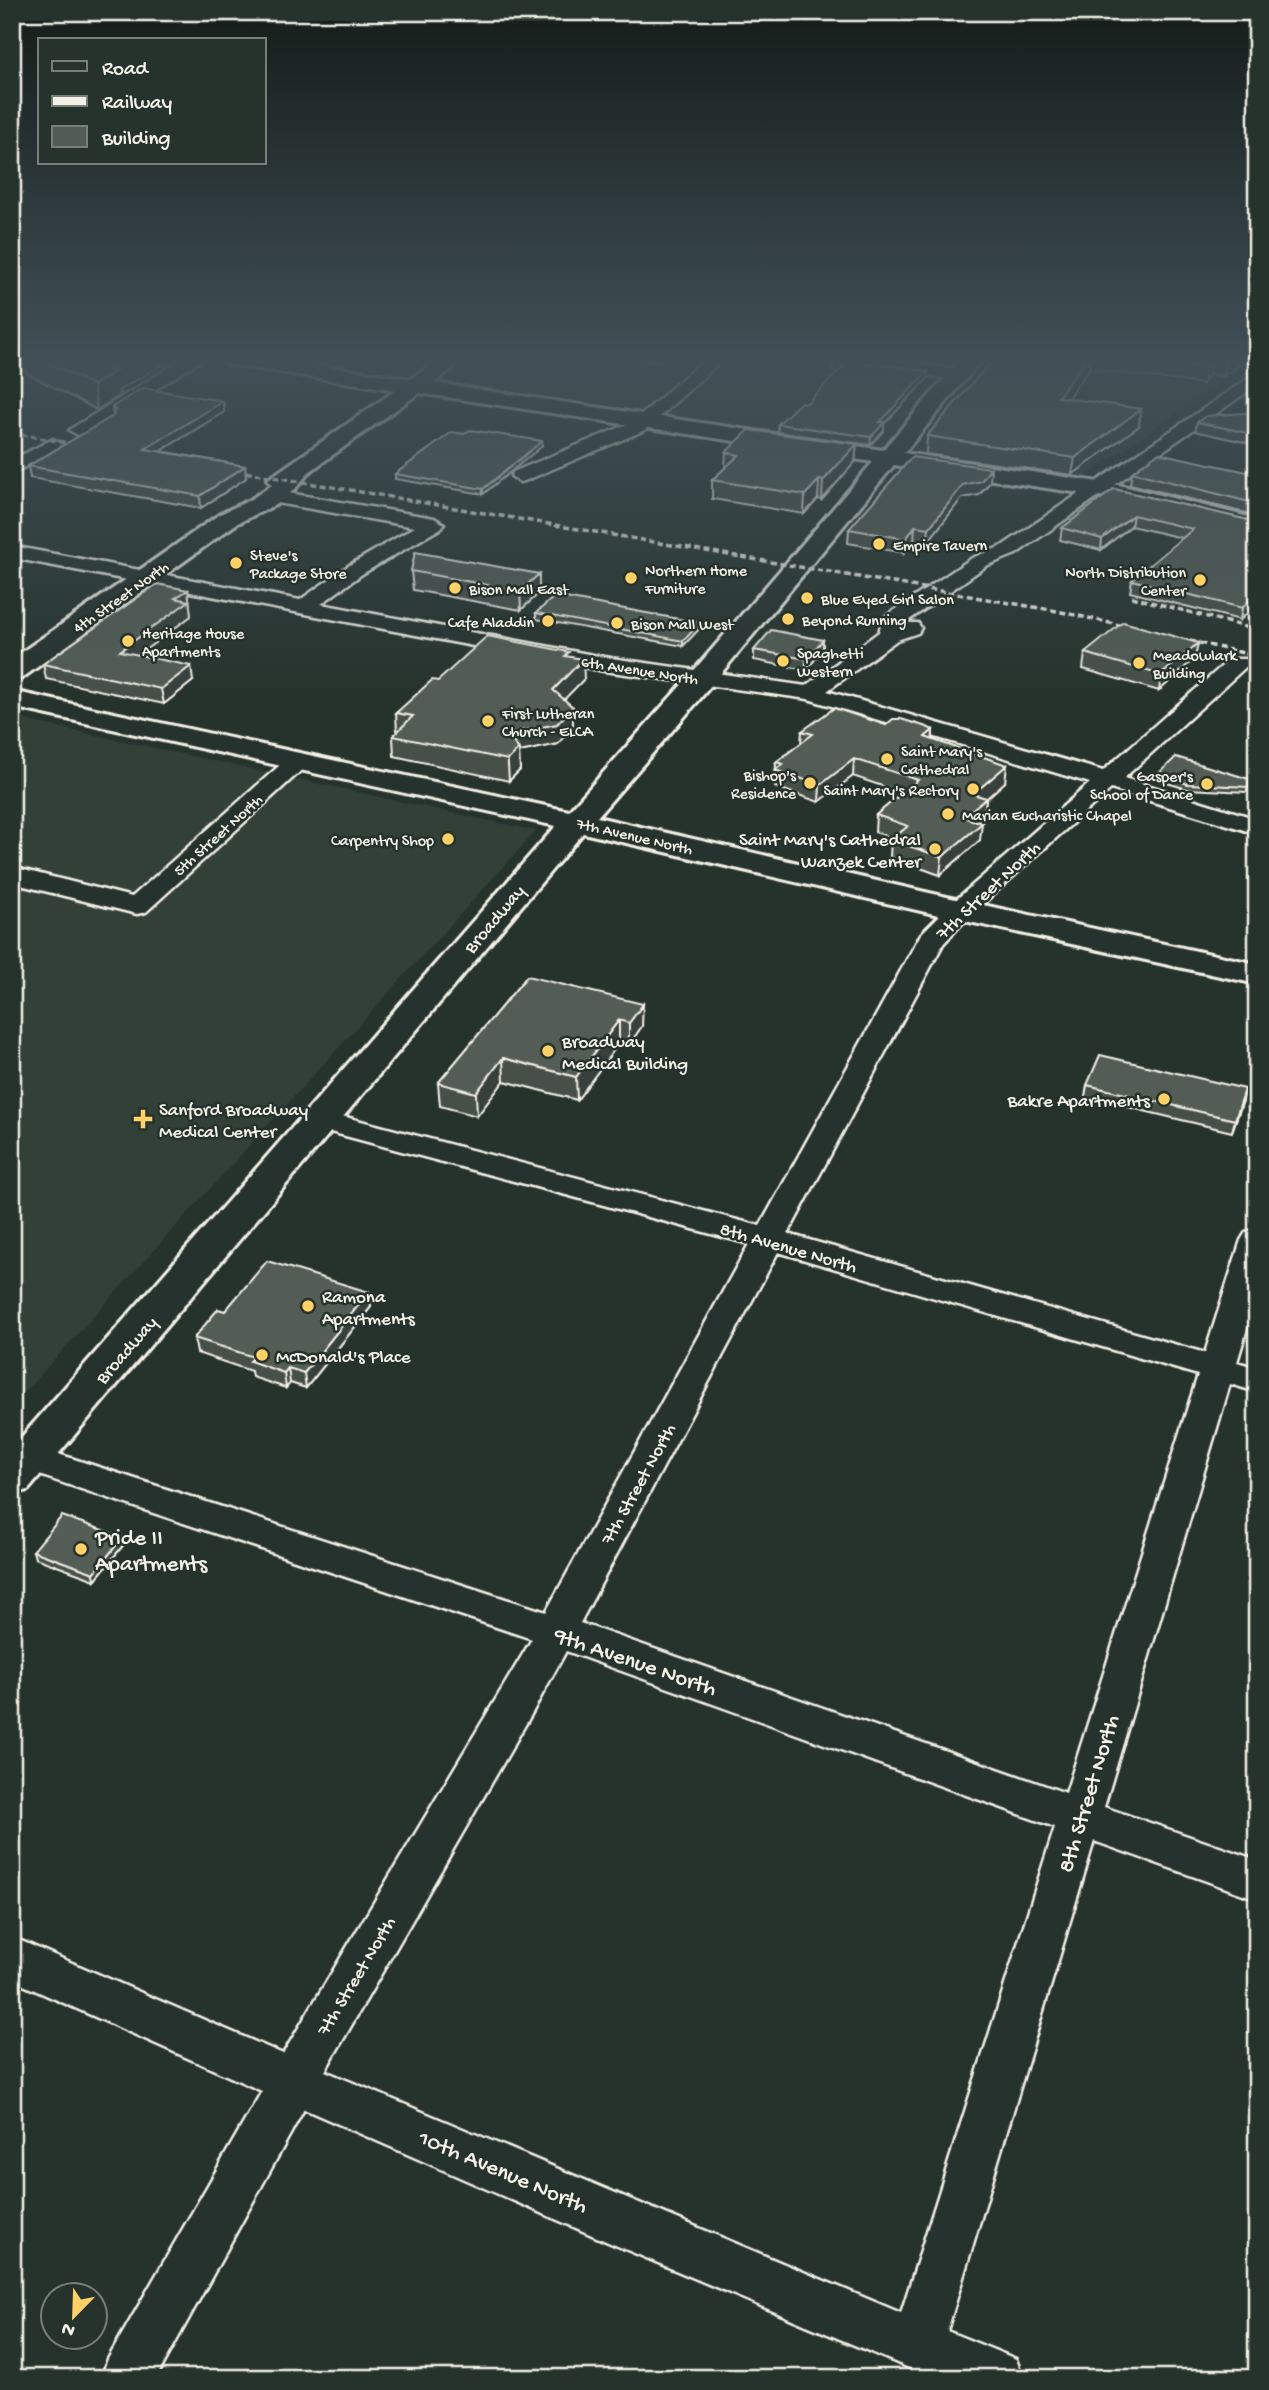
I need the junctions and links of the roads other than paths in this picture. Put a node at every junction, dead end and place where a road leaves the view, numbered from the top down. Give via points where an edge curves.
1 (297, 470) edge
2 (299, 470) edge
3 (536, 470) edge
4 (878, 470) edge
5 (965, 470) edge
6 (1123, 470) edge
7 (520, 476) dead end
8 (1095, 489) junction
9 (271, 496) junction
10 (228, 519) junction
11 (1257, 526) edge
12 (12, 552) edge
13 (147, 577) junction
14 (304, 607) junction
15 (1238, 664) dead end
16 (12, 672) edge
17 (701, 679) junction
18 (810, 693) junction
19 (12, 699) edge
20 (297, 762) junction
21 (1107, 780) junction
22 (576, 822) junction
23 (1257, 827) edge
24 (12, 875) edge
25 (960, 910) junction
26 (1257, 974) edge
27 (319, 1119) junction
28 (769, 1239) junction
29 (1257, 1240) edge
30 (1237, 1374) edge
31 (18, 1463) edge
32 (556, 1632) junction
33 (1080, 1817) junction
34 (1257, 1880) edge
35 (12, 1958) edge
36 (294, 2082) junction
37 (917, 2345) junction
38 (127, 2378) edge
39 (997, 2378) edge

1 - 10 street, 4th Street North
2 - 9 street, 4th Street North
3 - 7 street
4 - 17 street, Broadway
5 - 8 street
6 - 8 street
8 - 11 street
8 - 18 street via 1009,550 997,567 910,628 889,635
9 - 10 street, 4th Street North
9 - 14 street via 434,524 355,570
10 - 13 street, 4th Street North
12 - 13 street, 6th Avenue North
13 - 14 street, 6th Avenue North
13 - 16 street, 4th Street North
14 - 17 street, 6th Avenue North
15 - 21 street, 7th Street North
17 - 18 street, 6th Avenue North
17 - 22 street, Broadway
18 - 21 street, 6th Avenue North
19 - 20 street, 7th Avenue North
20 - 22 street, 7th Avenue North
20 - 24 street, 5th Street North via 137,906
21 - 23 street, 6th Avenue North
21 - 25 street, 7th Street North
22 - 25 street, 7th Avenue North
22 - 27 street, Broadway
25 - 26 street, 7th Avenue North
25 - 28 street, 7th Street North via 931,940
27 - 28 street, 8th Avenue North
27 - 31 street, Broadway via 152,1318
28 - 30 street, 8th Avenue North
28 - 32 street, 7th Street North
29 - 30 street, 8th Street North
30 - 33 street, 8th Street North
31 - 32 street, 9th Avenue North
32 - 33 street, 9th Avenue North
32 - 36 street, 7th Street North
33 - 34 street, 9th Avenue North
33 - 37 street, 8th Street North
35 - 36 street, 10th Avenue North
36 - 37 street, 10th Avenue North
36 - 38 street, 7th Street North
37 - 39 street, 10th Avenue North

